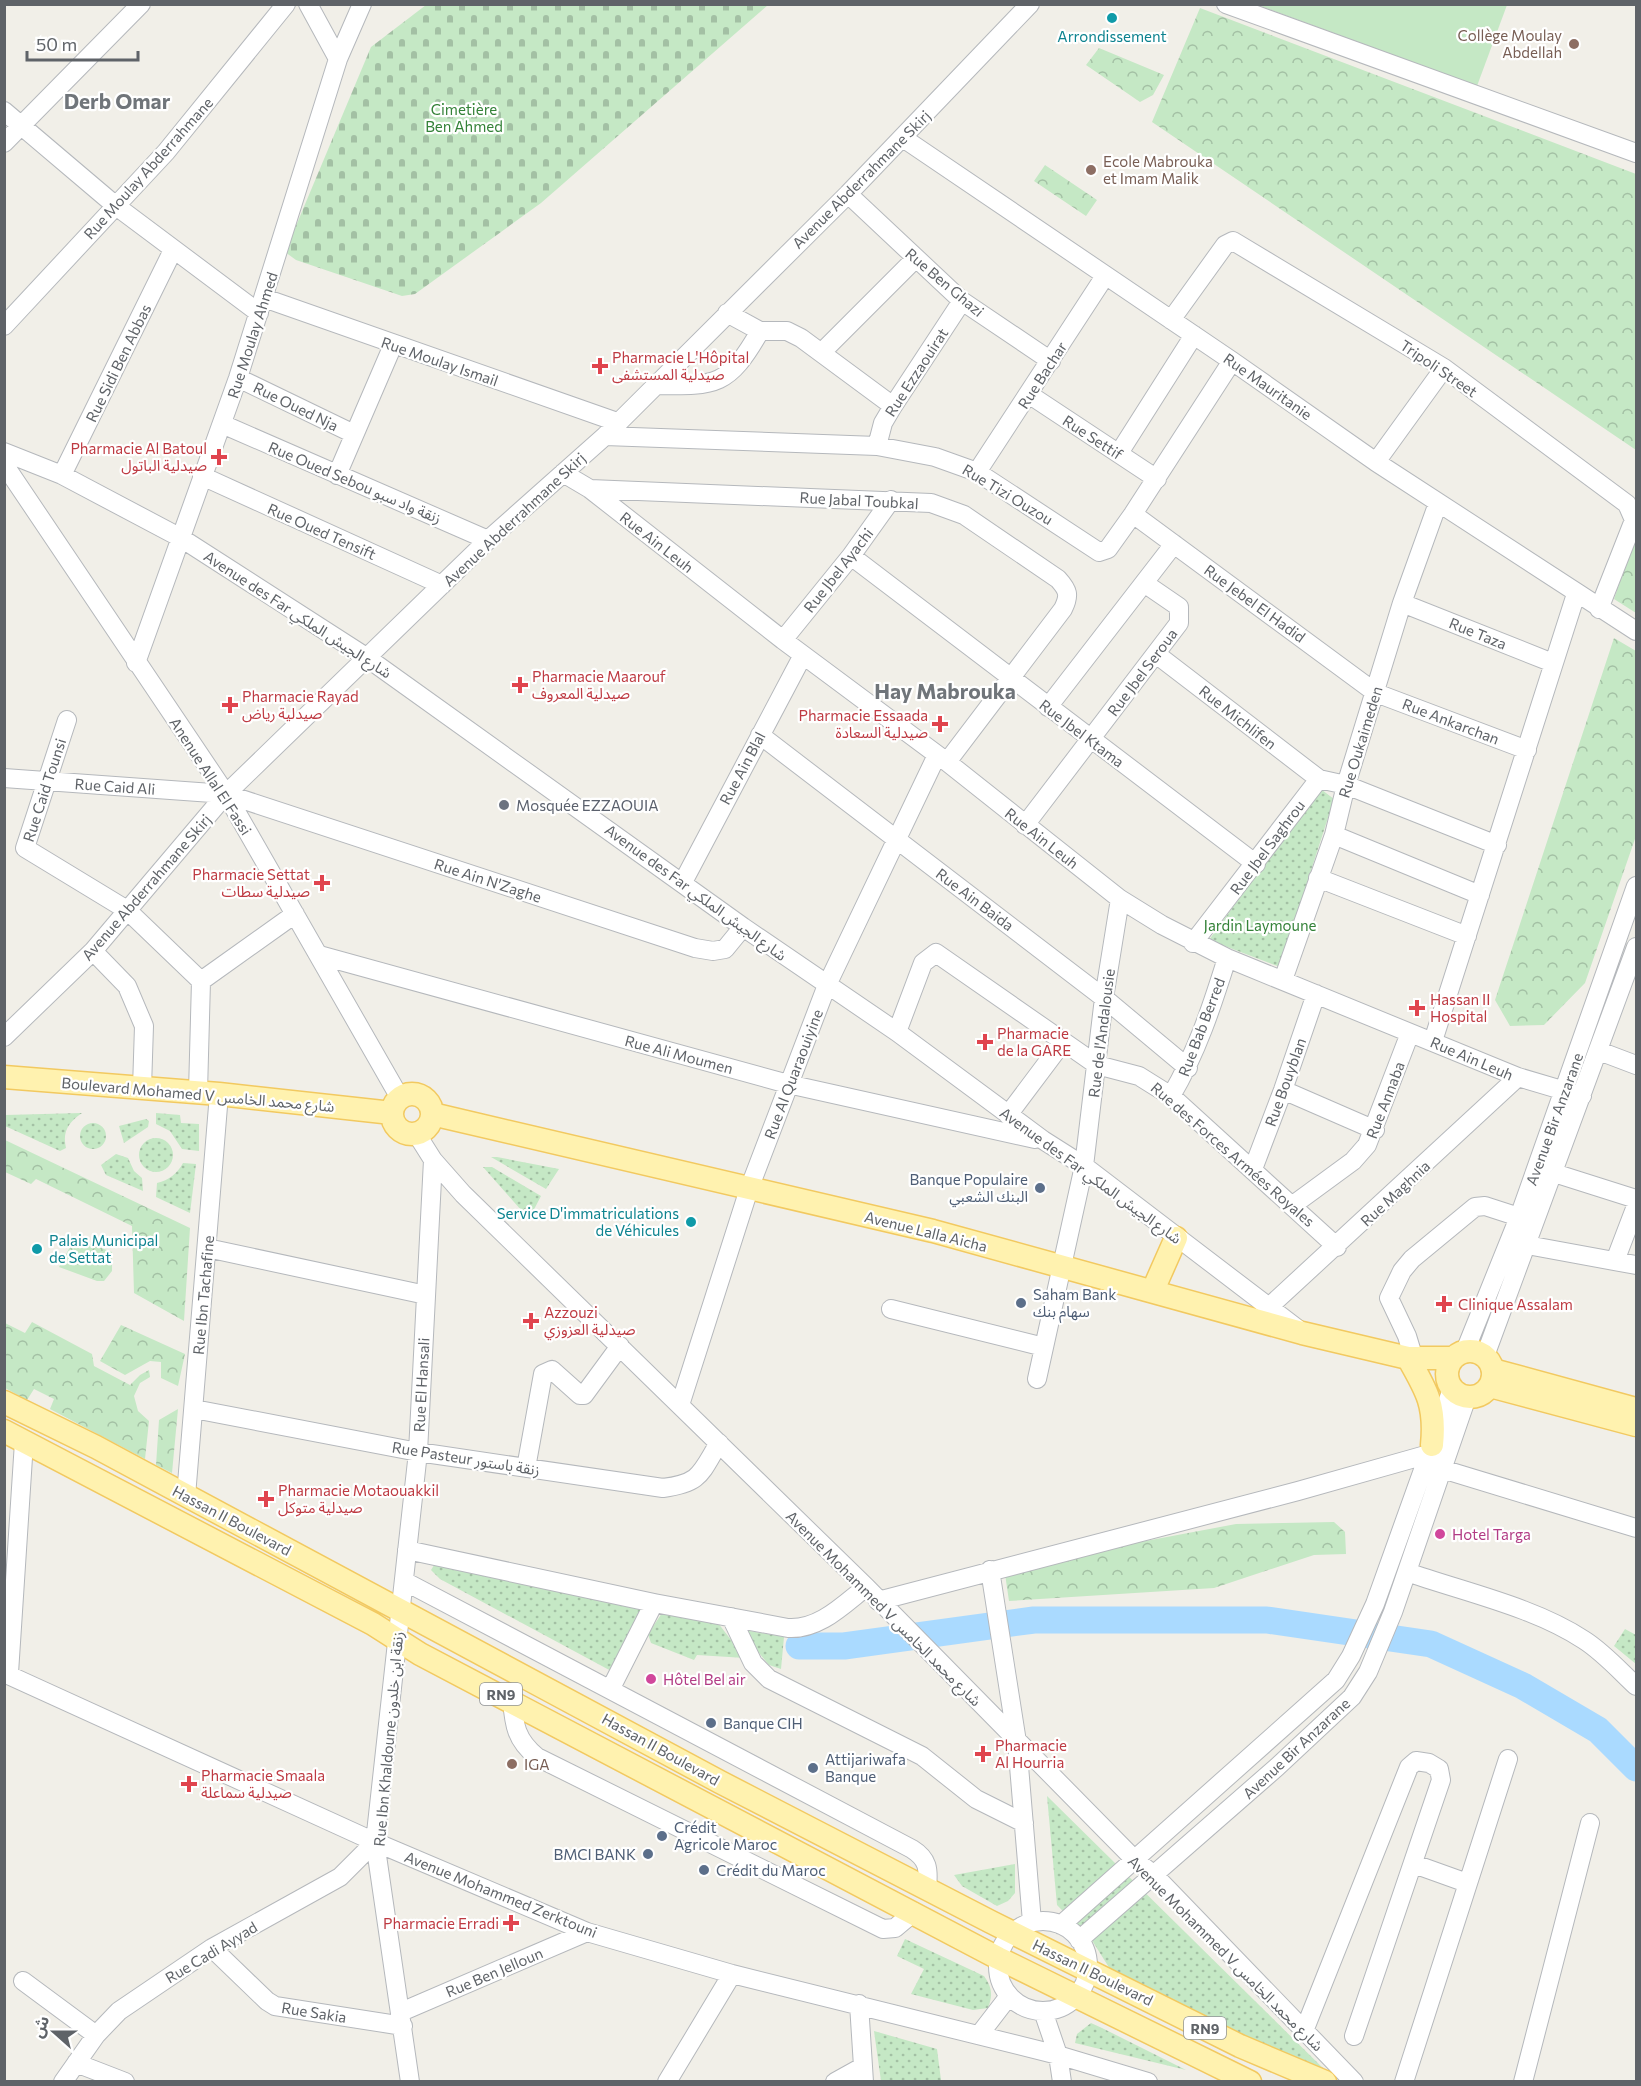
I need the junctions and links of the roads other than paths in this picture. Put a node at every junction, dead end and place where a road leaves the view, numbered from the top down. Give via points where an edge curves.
1 (141, 4) edge
2 (286, 4) edge
3 (308, 4) edge
4 (1030, 4) edge
5 (1226, 4) edge
6 (362, 6) edge
7 (338, 59) junction
8 (4, 111) edge
9 (20, 125) junction
10 (903, 138) junction
11 (4, 143) edge
12 (1636, 153) edge
13 (848, 194) junction
14 (116, 206) junction
15 (173, 250) junction
16 (916, 258) junction
17 (1105, 276) junction
18 (962, 301) junction
19 (261, 306) junction
20 (727, 313) junction
21 (1171, 320) junction
22 (4, 326) edge
23 (760, 331) junction
24 (1194, 336) junction
25 (393, 345) junction
26 (822, 352) junction
27 (1051, 361) junction
28 (1232, 361) junction
29 (1444, 368) junction
30 (238, 378) junction
31 (655, 385) junction
32 (1030, 394) junction
33 (892, 406) junction
34 (222, 424) junction
35 (611, 429) junction
36 (354, 434) junction
37 (877, 446) junction
38 (4, 452) edge
39 (1119, 453) junction
40 (1376, 462) junction
41 (4, 464) edge
42 (977, 472) junction
43 (563, 473) junction
44 (62, 475) junction
45 (338, 475) junction
46 (202, 476) junction
47 (1157, 479) junction
48 (590, 489) junction
49 (891, 500) junction
50 (1438, 503) junction
51 (1133, 514) junction
52 (181, 538) junction
53 (488, 540) junction
54 (1174, 544) junction
55 (851, 556) junction
56 (1144, 583) junction
57 (442, 585) junction
58 (1576, 594) junction
59 (1402, 603) junction
60 (1599, 609) junction
61 (1636, 631) edge
62 (783, 640) junction
63 (1156, 654) junction
64 (802, 655) junction
65 (366, 657) junction
66 (136, 663) junction
67 (1553, 663) junction
68 (1011, 679) junction
69 (1376, 693) junction
70 (1048, 707) junction
71 (68, 720) dead end
72 (760, 735) junction
73 (1091, 740) junction
74 (1527, 750) junction
75 (942, 759) junction
76 (4, 778) edge
77 (1319, 779) junction
78 (46, 781) junction
79 (1346, 785) junction
80 (225, 794) junction
81 (1025, 825) junction
82 (1334, 835) junction
83 (898, 840) junction
84 (1497, 845) junction
85 (1256, 864) junction
86 (1318, 878) junction
87 (683, 882) junction
88 (1636, 886) edge
89 (1480, 895) junction
90 (1120, 899) junction
91 (127, 910) junction
92 (295, 914) junction
93 (743, 927) junction
94 (1467, 936) junction
95 (1193, 942) junction
96 (1636, 949) edge
97 (93, 951) junction
98 (319, 955) junction
99 (1613, 956) junction
100 (1227, 958) junction
101 (201, 981) junction
102 (1283, 981) junction
103 (827, 985) junction
104 (1316, 994) junction
105 (1104, 998) junction
106 (897, 1032) junction
107 (1410, 1033) junction
108 (4, 1037) edge
109 (1433, 1041) junction
110 (1062, 1043) junction
111 (1599, 1051) junction
112 (1097, 1065) junction
113 (1636, 1065) edge
114 (1188, 1068) junction
115 (4, 1077) edge
116 (1518, 1077) junction
117 (788, 1084) junction
118 (142, 1088) junction
119 (1283, 1090) junction
120 (1563, 1091) junction
121 (209, 1093) junction
122 (1171, 1096) junction
123 (1582, 1096) junction
124 (396, 1106) junction
125 (432, 1114) junction
126 (1008, 1115) junction
127 (1375, 1130) junction
128 (416, 1133) junction
129 (1043, 1140) junction
130 (433, 1160) junction
131 (1084, 1166) junction
132 (1252, 1169) junction
133 (1554, 1173) junction
134 (749, 1189) junction
135 (1636, 1199) edge
136 (1293, 1205) junction
137 (1636, 1206) edge
138 (1519, 1216) junction
139 (1176, 1238) junction
140 (1527, 1245) junction
141 (1337, 1247) junction
142 (207, 1248) junction
143 (1615, 1261) junction
144 (1062, 1265) junction
145 (1636, 1265) edge
146 (1153, 1290) junction
147 (426, 1296) junction
148 (1270, 1306) junction
149 (891, 1309) dead end
150 (1302, 1333) junction
151 (620, 1346) junction
152 (1044, 1347) junction
153 (1413, 1359) junction
154 (1469, 1373) junction
155 (1037, 1379) dead end
156 (4, 1402) edge
157 (680, 1405) junction
158 (194, 1409) junction
159 (1636, 1409) edge
160 (1636, 1425) edge
161 (14, 1436) edge
162 (719, 1443) junction
163 (1431, 1449) junction
164 (418, 1452) junction
165 (1398, 1463) junction
166 (526, 1468) junction
167 (1442, 1469) junction
168 (1417, 1488) junction
169 (186, 1496) junction
170 (1636, 1528) edge
171 (407, 1550) junction
172 (990, 1570) junction
173 (1407, 1572) junction
174 (404, 1581) junction
175 (866, 1587) junction
176 (654, 1603) junction
177 (882, 1605) junction
178 (400, 1610) junction
179 (731, 1617) junction
180 (396, 1639) junction
181 (7, 1673) edge
182 (1636, 1686) edge
183 (611, 1688) junction
184 (512, 1700) junction
185 (671, 1720) junction
186 (1017, 1742) junction
187 (654, 1745) junction
188 (1508, 1758) dead end
189 (1024, 1823) junction
190 (1590, 1823) dead end
191 (375, 1842) junction
192 (1134, 1859) junction
193 (1414, 1864) junction
194 (1154, 1875) junction
195 (1467, 1883) junction
196 (927, 1888) junction
197 (914, 1912) junction
198 (1061, 1924) junction
199 (1022, 1927) junction
200 (586, 1932) junction
201 (1079, 1940) junction
202 (212, 1948) junction
203 (998, 1958) junction
204 (1088, 1969) junction
205 (732, 1974) junction
206 (23, 1981) dead end
207 (1009, 1996) junction
208 (1076, 1996) junction
209 (859, 2004) junction
210 (1043, 2011) junction
211 (402, 2019) junction
212 (1304, 2031) junction
213 (96, 2035) junction
214 (979, 2035) junction
215 (1354, 2036) dead end
216 (1058, 2055) junction
217 (76, 2063) junction
218 (863, 2074) edge
219 (63, 2082) edge
220 (125, 2082) edge
221 (410, 2082) edge
222 (667, 2082) edge
223 (835, 2082) edge
224 (1062, 2082) edge
225 (1148, 2082) edge
226 (1250, 2082) edge
227 (1325, 2082) edge
228 (1354, 2082) edge
229 (1404, 2082) edge
230 (1523, 2082) edge

1 - 9 street
2 - 14 street, Rue Moulay Abderrahmane via 216,93
3 - 7 street
4 - 10 street, Avenue Abderrahmane Skirj
5 - 12 street
6 - 7 street, Rue Moulay Ahmed
7 - 19 street, Rue Moulay Ahmed
8 - 9 street, Rue Moulay Ismail
9 - 11 street
9 - 14 street, Rue Moulay Ismail
10 - 13 street, Avenue Abderrahmane Skirj
10 - 17 street, Rue Mauritanie
13 - 16 street, Rue Ben Ghazi
13 - 20 street, Avenue Abderrahmane Skirj
14 - 15 street, Rue Moulay Ismail
14 - 22 street, Rue Moulay Abderrahmane
15 - 19 street, Rue Moulay Ismail
15 - 44 street, Rue Sidi Ben Abbas
16 - 18 street, Rue Ben Ghazi
16 - 26 street
17 - 21 street, Rue Mauritanie
17 - 27 street, Rue Bachar
18 - 27 street, Rue Ben Ghazi
18 - 33 street, Rue Ezzaouirat
19 - 25 street, Rue Moulay Ismail
19 - 30 street, Rue Moulay Ahmed
20 - 23 street
20 - 31 street, Avenue Abderrahmane Skirj
21 - 24 street, Rue Mauritanie
21 - 29 street, Tripoli Street via 1225,245 1233,241
23 - 26 street via 787,332
23 - 31 street via 744,359 729,375 708,384
24 - 28 street, Rue Mauritanie
24 - 39 street
25 - 35 street, Rue Moulay Ismail
25 - 36 street
26 - 33 street
27 - 32 street, Rue Bachar
28 - 40 street, Rue Mauritanie
28 - 47 street, Rue Tizi Ouzou
29 - 40 street
29 - 60 street, Tripoli Street via 1623,500 1634,520
30 - 34 street, Rue Moulay Ahmed
30 - 36 street, Rue Oued Nja
31 - 35 street, Avenue Abderrahmane Skirj
32 - 39 street, Rue Settif
32 - 42 street, Rue Bachar
33 - 37 street, Rue Ezzaouirat via 882,423
34 - 45 street, Rue Oued Sebou زنقة واد سبو
34 - 46 street, Rue Moulay Ahmed
35 - 37 street, Rue Tizi Ouzou
35 - 43 street, Avenue Abderrahmane Skirj
36 - 45 street
37 - 42 street, Rue Tizi Ouzou via 935,457
38 - 44 street, Avenue des Far شارع الجيش الملكي
39 - 47 street, Rue Settif
40 - 50 street, Rue Mauritanie
41 - 66 street, Anenue Allal El Fassi
42 - 51 street, Rue Tizi Ouzou via 1099,552 1108,549
43 - 48 street, Rue Ain Leuh
43 - 53 street, Avenue Abderrahmane Skirj
44 - 52 street, Avenue des Far شارع الجيش الملكي
45 - 53 street, Rue Oued Sebou زنقة واد سبو
46 - 52 street, Rue Moulay Ahmed
46 - 57 street, Rue Oued Tensift
47 - 51 street, Rue Tizi Ouzou
48 - 49 street, Rue Jabal Toubkal
48 - 62 street, Rue Ain Leuh
49 - 55 street, Rue Jbel Ayachi
49 - 68 street, Rue Jabal Toubkal via 931,503 964,515 1067,589 1064,609
50 - 58 street, Rue Mauritanie
50 - 59 street, Rue Oukaimeden
51 - 54 street, Rue Jebel El Hadid
52 - 65 street, Avenue des Far شارع الجيش الملكي
52 - 66 street, Rue Moulay Ahmed
53 - 57 street, Avenue Abderrahmane Skirj
54 - 56 street
54 - 69 street, Rue Jebel El Hadid
55 - 62 street, Rue Jbel Ayachi
55 - 68 street, Rue Jbel Ktama
56 - 63 street, Rue Jbel Seroua via 1174,602 1181,618
56 - 70 street
57 - 65 street, Avenue Abderrahmane Skirj
58 - 60 street, Rue Mauritanie
58 - 67 street
59 - 67 street, Rue Taza
59 - 69 street, Rue Oukaimeden
60 - 61 street, Rue Mauritanie
62 - 64 street, Rue Ain Leuh
63 - 73 street, Rue Jbel Seroua
63 - 77 street, Rue Michlifen
64 - 72 street, Rue Ain Blal
64 - 75 street, Rue Ain Leuh
65 - 80 street, Avenue Abderrahmane Skirj
65 - 87 street, Avenue des Far شارع الجيش الملكي
66 - 80 street, Anenue Allal El Fassi
67 - 74 street
68 - 70 street, Rue Jbel Ktama
68 - 75 street, Rue Jabal Toubkal
69 - 74 street, Rue Ankarchan
69 - 79 street, Rue Oukaimeden
70 - 73 street, Rue Jbel Ktama
71 - 78 street, Rue Caid Tounsi
72 - 83 street, Rue Ain Baida
72 - 87 street, Rue Ain Blal
73 - 81 street, Rue Jbel Seroua
73 - 85 street, Rue Jbel Ktama
74 - 84 street
75 - 81 street, Rue Ain Leuh
75 - 83 street, Rue Al Quaraouiyine
76 - 78 street, Rue Caid Ali
77 - 79 street
77 - 85 street, Rue Jbel Saghrou
78 - 80 street, Rue Caid Ali
78 - 91 street, Rue Caid Tounsi via 25,848
79 - 82 street, Rue Oukaimeden
79 - 84 street
80 - 91 street, Avenue Abderrahmane Skirj
80 - 92 street, Anenue Allal El Fassi
80 - 93 street, Rue Ain N'Zaghe via 694,948 725,949
81 - 90 street, Rue Ain Leuh
82 - 86 street, Rue Oukaimeden
82 - 89 street
83 - 103 street, Rue Al Quaraouiyine
83 - 105 street, Rue Ain Baida
84 - 89 street
85 - 95 street, Rue Jbel Saghrou
86 - 94 street
86 - 102 street, Rue Oukaimeden
87 - 93 street, Avenue des Far شارع الجيش الملكي
88 - 99 street, Avenue Bir Anzarane
89 - 94 street
90 - 95 street, Rue Ain Leuh
90 - 105 street, Rue de l'Andalousie
91 - 97 street, Avenue Abderrahmane Skirj
91 - 101 street
92 - 98 street, Anenue Allal El Fassi
92 - 101 street
93 - 103 street, Avenue des Far شارع الجيش الملكي
94 - 109 street
95 - 100 street, Rue Ain Leuh
96 - 99 street
96 - 111 street, Avenue Bir Anzarane
97 - 108 street, Avenue Abderrahmane Skirj
97 - 118 street via 127,986 144,1026
98 - 117 street, Rue Ali Moumen
98 - 124 street, Anenue Allal El Fassi
99 - 120 street, Avenue Bir Anzarane
100 - 102 street, Rue Ain Leuh
100 - 114 street, Rue Bab Berred
101 - 121 street, Rue Ibn Tachafine
102 - 104 street, Rue Ain Leuh
103 - 106 street, Avenue des Far شارع الجيش الملكي
103 - 117 street, Rue Al Quaraouiyine
104 - 107 street, Rue Ain Leuh
104 - 119 street, Rue Bouyblan
105 - 112 street, Rue de l'Andalousie
105 - 114 street, Rue Ain Baida
106 - 110 street, Rue des Forces Armées Royales via 924,960 936,953
106 - 126 street, Avenue des Far شارع الجيش الملكي
107 - 109 street, Rue Ain Leuh
107 - 127 street, Rue Annaba
109 - 116 street, Rue Ain Leuh
110 - 112 street, Rue des Forces Armées Royales
110 - 126 street
111 - 113 street
111 - 123 street, Avenue Bir Anzarane
112 - 122 street, Rue des Forces Armées Royales via 1139,1076
112 - 131 street, Rue de l'Andalousie
114 - 122 street, Rue Bab Berred
115 - 118 main road, Boulevard Mohamed V شارع محمد الخامس
116 - 120 street, Rue Ain Leuh
116 - 141 street, Rue Maghnia
117 - 129 street, Rue Ali Moumen
117 - 134 street, Rue Al Quaraouiyine
118 - 121 main road, Boulevard Mohamed V شارع محمد الخامس
119 - 127 street
119 - 132 street, Rue Bouyblan
120 - 123 street, Rue Ain Leuh
120 - 138 street, Avenue Bir Anzarane
121 - 124 main road, Boulevard Mohamed V شارع محمد الخامس
121 - 142 street, Rue Ibn Tachafine
122 - 132 street, Rue des Forces Armées Royales
123 - 133 street, Avenue Bir Anzarane
124 - 125 main road via 417,1094 430,1105
124 - 128 main road via 399,1129
125 - 128 main road via 424,1129
125 - 134 main road, Avenue Lalla Aicha
126 - 129 street, Avenue des Far شارع الجيش الملكي
127 - 136 street, Rue Annaba via 1358,1156
128 - 130 street, Avenue Mohammed V شارع محمد الخامس
129 - 131 street, Avenue des Far شارع الجيش الملكي
130 - 147 street, Rue El Hansali
130 - 151 street, Avenue Mohammed V شارع محمد الخامس
131 - 139 street, Avenue des Far شارع الجيش الملكي
131 - 144 street, Rue de l'Andalousie
132 - 136 street, Rue des Forces Armées Royales
133 - 135 street
133 - 140 street, Avenue Bir Anzarane
134 - 144 main road, Avenue Lalla Aicha
134 - 157 street, Rue Al Quaraouiyine
136 - 141 street, Rue des Forces Armées Royales
137 - 143 street
138 - 153 street via 1475,1207 1406,1265 1389,1298
138 - 154 street, Avenue Bir Anzarane
139 - 146 main road
139 - 148 street, Avenue des Far شارع الجيش الملكي
140 - 143 street
140 - 154 street, Avenue Bir Anzarane
141 - 148 street, Rue Maghnia
142 - 147 street
142 - 158 street, Rue Ibn Tachafine
143 - 145 street
144 - 146 main road, Avenue Lalla Aicha
144 - 152 street, Rue de l'Andalousie
146 - 150 main road, Avenue Lalla Aicha
147 - 164 street, Rue El Hansali
148 - 150 street, Avenue des Far شارع الجيش الملكي
149 - 152 street
150 - 153 main road, Avenue Lalla Aicha
151 - 157 street, Avenue Mohammed V شارع محمد الخامس
151 - 166 street via 584,1395 552,1370 543,1374
152 - 155 street, Rue de l'Andalousie
153 - 154 main road, Avenue Lalla Aicha
153 - 163 main road via 1431,1401
154 - 159 main road
154 - 160 main road
154 - 163 street, Avenue Bir Anzarane
154 - 167 street, Avenue Bir Anzarane
156 - 169 main road, Hassan II Boulevard / RN9
157 - 162 street, Avenue Mohammed V شارع محمد الخامس
158 - 164 street, Rue Pasteur زنقة باستور
158 - 169 street, Rue Ibn Tachafine
161 - 180 main road, Hassan II Boulevard / RN9
161 - 181 street
162 - 166 street, Rue Pasteur زنقة باستور via 699,1476 689,1484 670,1487
162 - 175 street, Avenue Mohammed V شارع محمد الخامس
163 - 165 street
163 - 168 street, Avenue Bir Anzarane
164 - 166 street, Rue Pasteur زنقة باستور
164 - 171 street, Rue El Hansali
165 - 168 street
165 - 172 street
167 - 170 street
167 - 173 street, Avenue Bir Anzarane
168 - 192 street, Avenue Bir Anzarane via 1375,1604 1351,1656 1326,1692
169 - 178 main road, Hassan II Boulevard / RN9
171 - 174 street, Rue El Hansali
171 - 176 street
172 - 177 street
172 - 186 street
173 - 182 street via 1567,1630 1588,1642
173 - 194 street, Avenue Bir Anzarane via 1376,1654 1352,1697
174 - 178 street, Rue El Hansali
174 - 183 street
175 - 177 street, Avenue Mohammed V شارع محمد الخامس
175 - 179 street via 824,1619 797,1629
176 - 179 street
176 - 183 street
177 - 186 street, Avenue Mohammed V شارع محمد الخامس
178 - 180 street, Rue Ibn Khaldoune زنقة ابن خلدون
178 - 187 main road, Hassan II Boulevard / RN9
179 - 189 street via 750,1658 770,1679 922,1756 976,1799
180 - 184 main road, Hassan II Boulevard / RN9
180 - 191 street, Rue Ibn Khaldoune زنقة ابن خلدون
181 - 191 street, Avenue Mohammed Zerktouni
183 - 185 street
184 - 197 main road, Hassan II Boulevard / RN9
184 - 197 street via 514,1729 537,1757 883,1929 895,1928
185 - 187 street
185 - 196 street via 922,1855 929,1870
186 - 189 street
186 - 192 street, Avenue Mohammed V شارع محمد الخامس
187 - 196 main road, Hassan II Boulevard / RN9
188 - 195 street
189 - 199 street
190 - 230 street
191 - 200 street, Avenue Mohammed Zerktouni
191 - 202 street, Rue Cadi Ayyad via 334,1882
191 - 211 street, Rue Ibn Khaldoune زنقة ابن خلدون
192 - 194 street, Avenue Mohammed V شارع محمد الخامس
192 - 198 street, Avenue Bir Anzarane
193 - 195 street
193 - 212 street via 1442,1774 1437,1767 1421,1761 1409,1767
193 - 215 street
194 - 201 street, Avenue Bir Anzarane
194 - 212 street, Avenue Mohammed V شارع محمد الخامس
195 - 229 street
196 - 199 main road, Hassan II Boulevard / RN9
197 - 203 main road, Hassan II Boulevard / RN9
198 - 199 street, RN9 via 1047,1921
198 - 201 street
199 - 203 street via 1001,1948
199 - 204 main road, Hassan II Boulevard / RN9
200 - 205 street, Avenue Mohammed Zerktouni
200 - 211 street, Rue Ben Jelloun
201 - 204 street
202 - 211 street, Rue Sakia via 275,2006
202 - 213 street, Rue Cadi Ayyad via 119,2011
203 - 207 street via 998,1971
203 - 208 main road, Hassan II Boulevard / RN9
204 - 208 street
204 - 227 main road, Hassan II Boulevard / RN9 via 1240,2046
205 - 209 street, Avenue Mohammed Zerktouni
205 - 222 street
206 - 213 street
207 - 210 street via 1024,2007
207 - 214 street
208 - 210 street via 1061,2007
208 - 226 main road, Hassan II Boulevard / RN9
209 - 214 street, Avenue Mohammed Zerktouni
209 - 218 street
210 - 216 street
211 - 221 street, Rue Ibn Khaldoune زنقة ابن خلدون
212 - 228 street, Avenue Mohammed V شارع محمد الخامس
213 - 217 street, Rue Cadi Ayyad
214 - 216 street, Avenue Mohammed Zerktouni
216 - 224 street
216 - 225 street, Avenue Mohammed Zerktouni
217 - 219 street, Rue Cadi Ayyad
217 - 220 street
218 - 223 street

